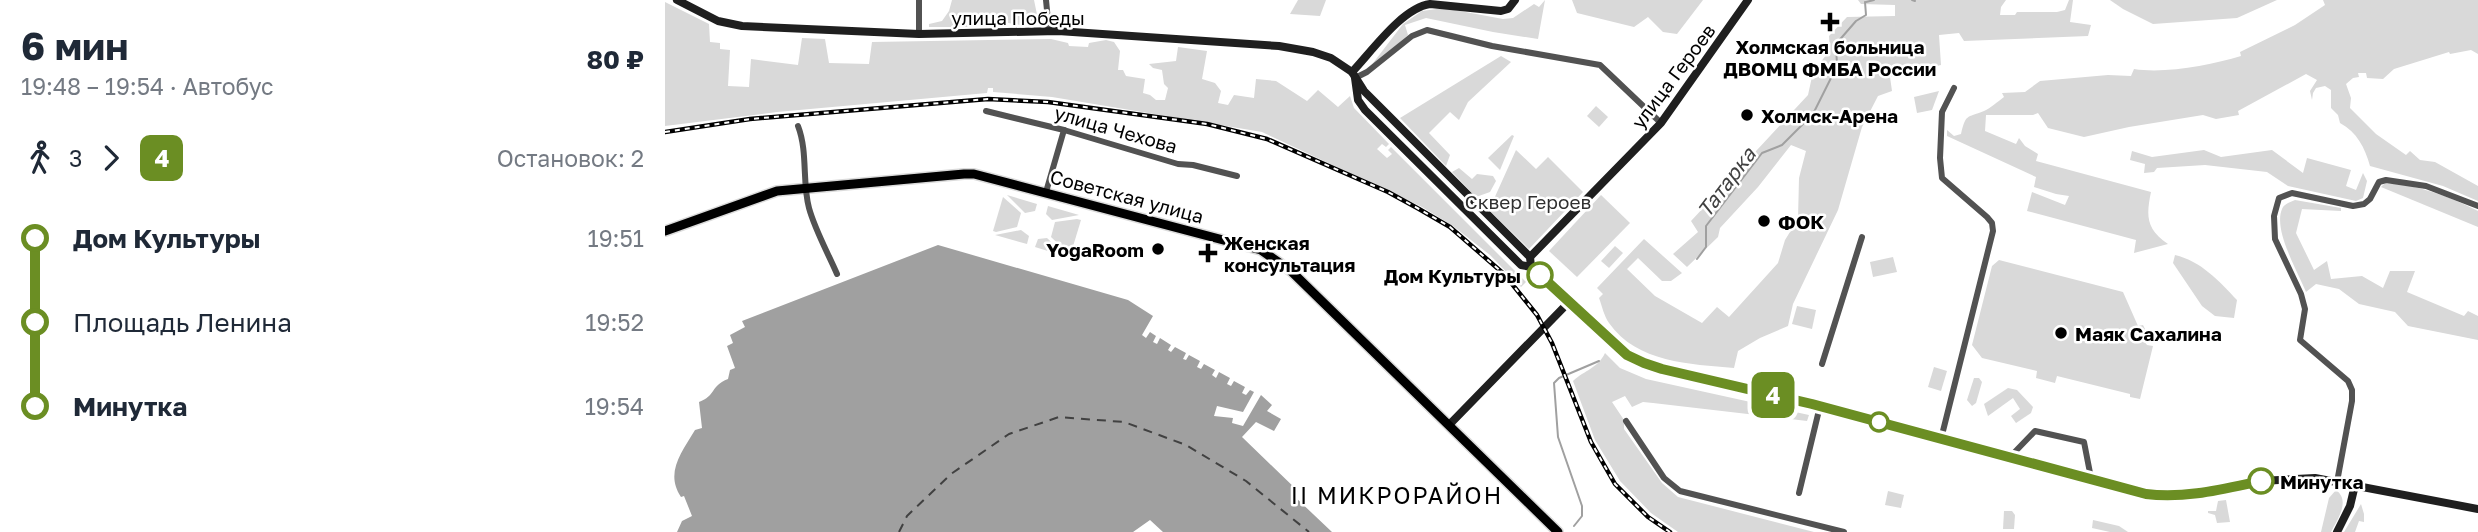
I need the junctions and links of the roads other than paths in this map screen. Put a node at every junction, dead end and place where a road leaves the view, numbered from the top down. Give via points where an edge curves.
1 (677, 0) edge
2 (919, 0) edge
3 (1046, 0) edge
4 (1515, 0) edge
5 (1748, 0) edge
6 (1049, 31) junction
7 (919, 34) junction
8 (1354, 75) junction
9 (1954, 88) dead end
10 (986, 111) dead end
11 (1661, 123) junction
12 (798, 126) dead end
13 (1064, 130) junction
14 (1237, 176) dead end
15 (805, 188) junction
16 (1046, 192) junction
17 (2478, 206) edge
18 (665, 231) edge
19 (1862, 237) dead end
20 (1530, 257) junction
21 (1531, 267) junction
22 (837, 274) dead end
23 (1569, 302) junction
24 (1822, 364) dead end
25 (1820, 406) junction
26 (1626, 421) dead end
27 (1449, 425) junction
28 (1939, 438) junction
29 (2010, 457) junction
30 (2091, 478) junction
31 (2337, 482) junction
32 (2355, 485) junction
33 (1799, 493) dead end
34 (2478, 509) edge
35 (1558, 532) edge
36 (1844, 532) edge
37 (2337, 532) edge

1 - 7 main road, улица Победы via 718,21 742,26
2 - 7 street
3 - 6 street
4 - 8 main road via 1501,11 1421,5 1403,17
5 - 11 main road, улица Героев
6 - 7 main road, улица Победы
6 - 8 main road, улица Победы via 1293,47 1331,58
8 - 11 street via 1367,72 1412,36 1427,30 1600,65
8 - 20 main road, улица Победы via 1398,126
8 - 21 main road via 1358,100 1365,110 1521,265
9 - 28 street via 1942,112 1942,178 1987,217 1993,231
10 - 13 street, улица Чехова
11 - 20 main road, улица Героев
12 - 15 street
13 - 14 street, улица Чехова via 1178,164
13 - 16 street
15 - 16 main road, Советская улица via 974,174
15 - 18 main road, Советская улица via 761,195
15 - 22 street via 809,209
16 - 27 main road, Советская улица via 1261,250 1277,259
17 - 31 street via 2426,186 2386,180 2379,182 2364,204 2353,206 2292,194 2280,198 2274,216 2275,239 2305,309 2300,340 2348,380 2352,390
19 - 24 street
20 - 21 main road
21 - 23 main road
23 - 25 main road via 1627,355 1644,363
23 - 27 main road
25 - 28 main road
25 - 33 street
26 - 36 street via 1664,478 1680,491
27 - 35 main road, Советская улица
28 - 29 main road
29 - 30 main road
29 - 30 street via 2035,431 2084,442
30 - 31 main road via 2167,497 2270,480
31 - 32 main road
32 - 34 main road
32 - 37 main road

